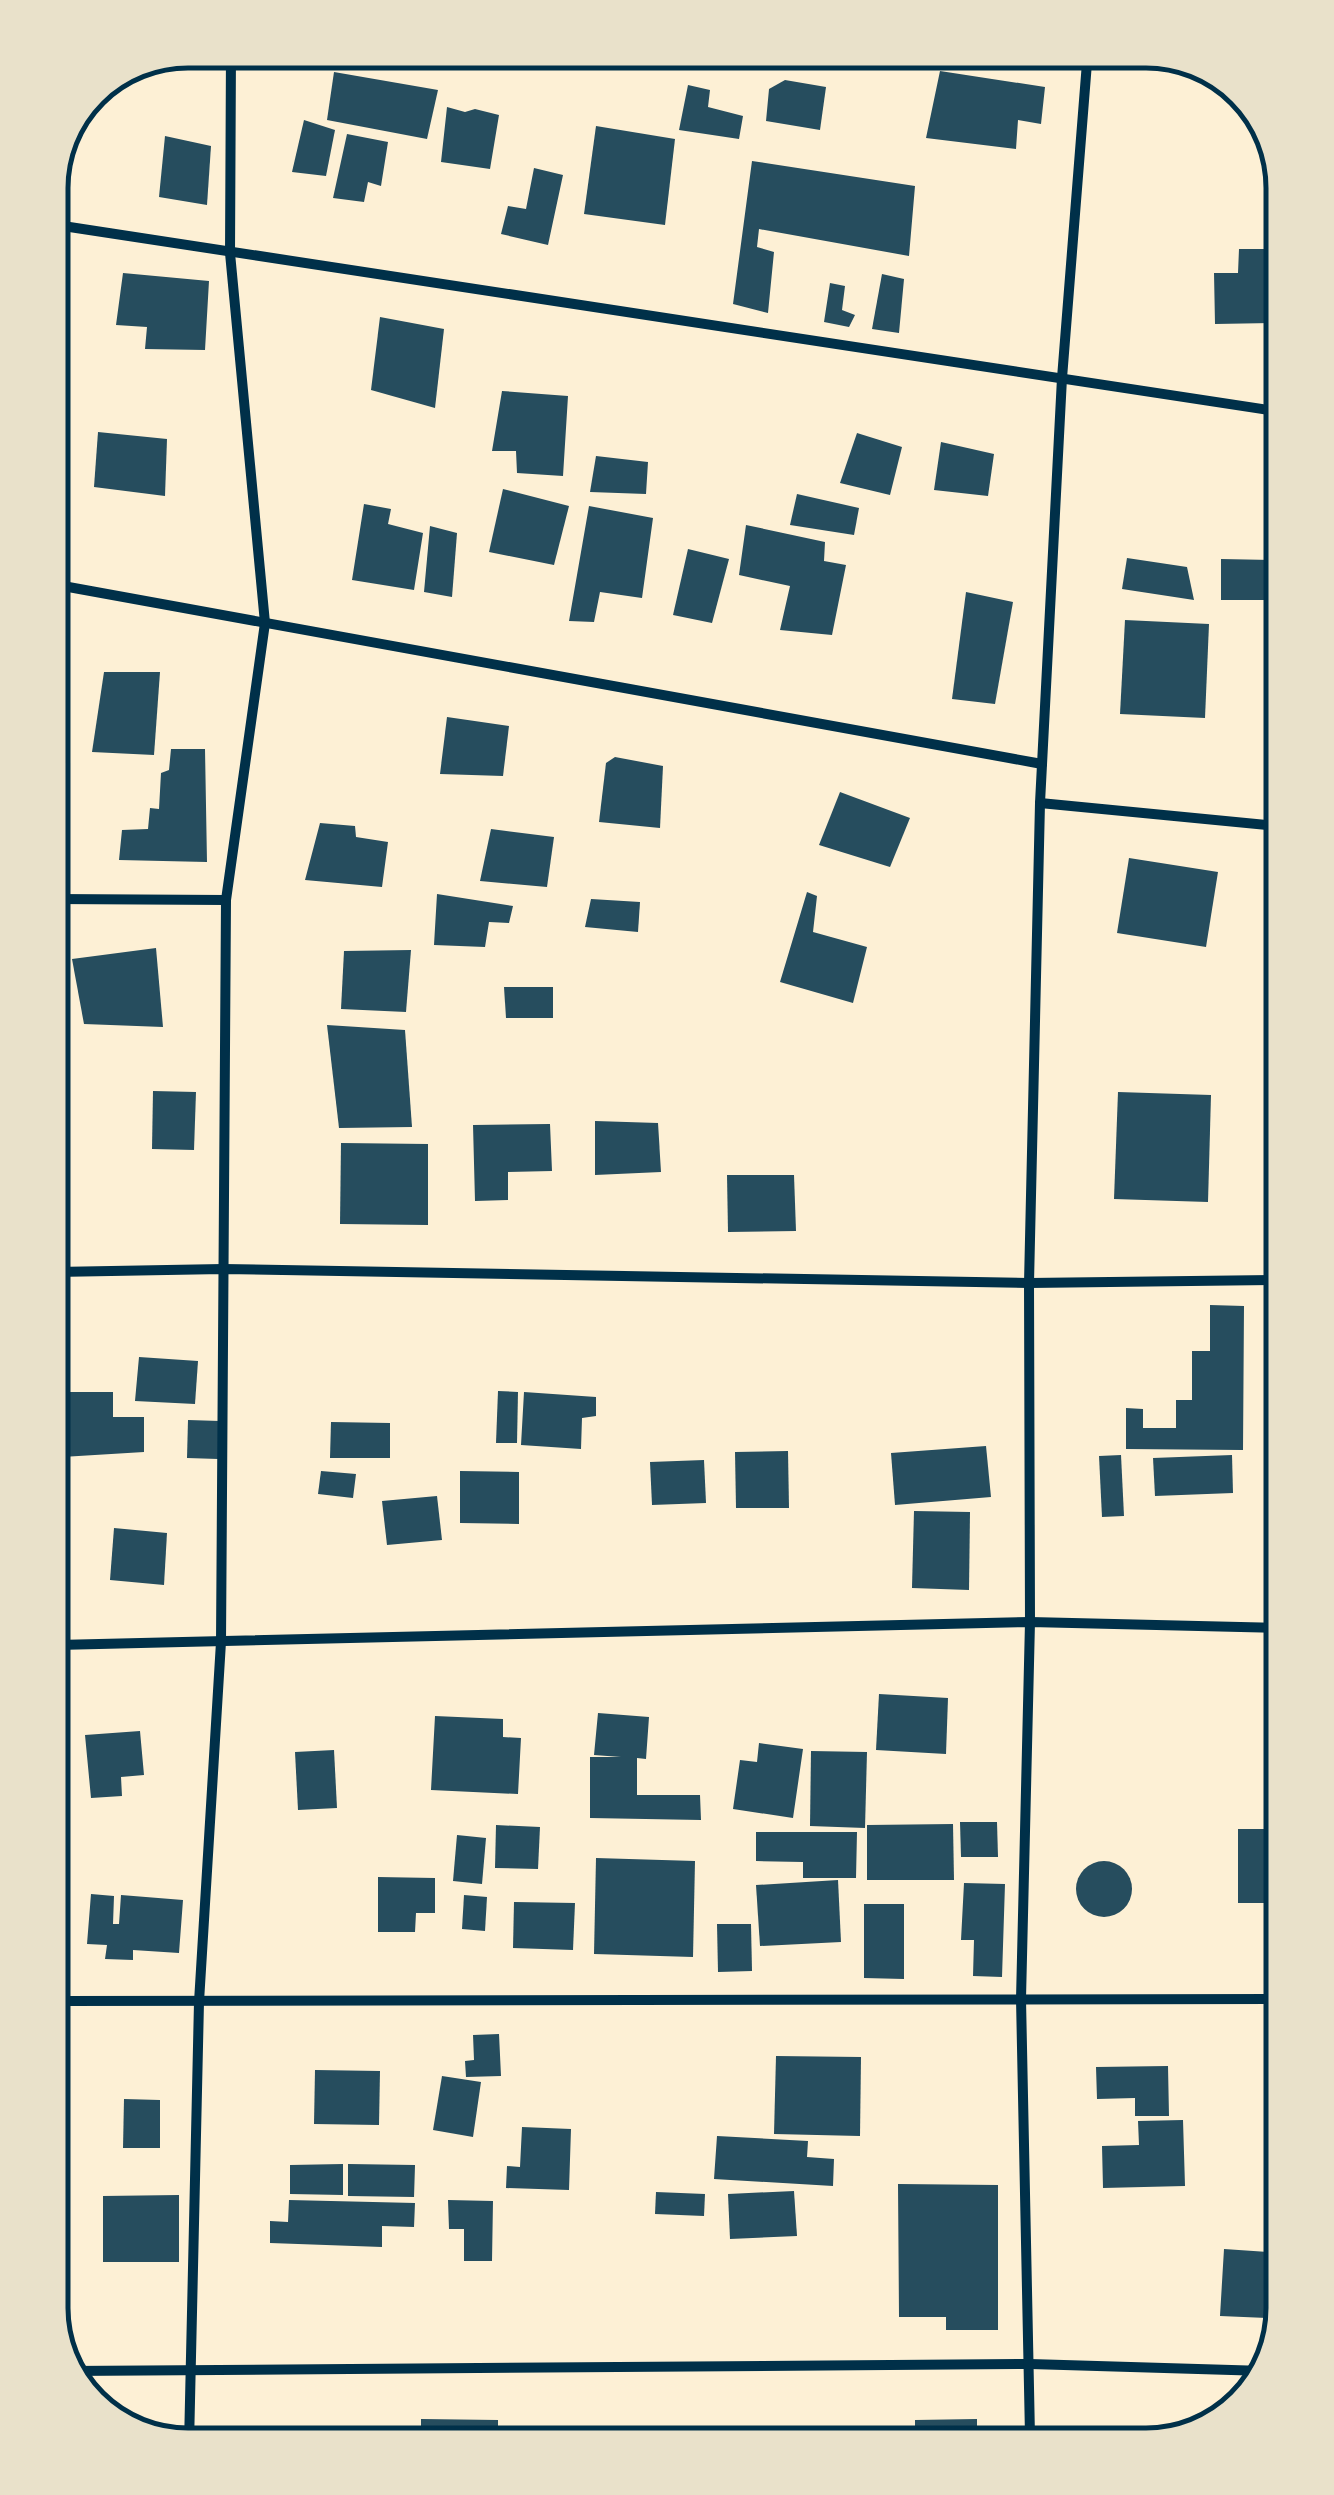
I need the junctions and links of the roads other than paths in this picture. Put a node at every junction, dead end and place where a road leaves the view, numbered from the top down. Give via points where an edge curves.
1 (231, 68) edge
2 (1087, 68) edge
3 (68, 227) edge
4 (230, 253) junction
5 (1062, 378) junction
6 (1266, 409) edge
7 (68, 587) edge
8 (265, 623) junction
9 (1042, 764) junction
10 (1040, 803) junction
11 (1266, 825) edge
12 (68, 900) edge
13 (226, 900) junction
14 (223, 1269) junction
15 (67, 1272) edge
16 (1266, 1280) edge
17 (1028, 1282) junction
18 (1030, 1622) junction
19 (1266, 1628) edge
20 (222, 1642) junction
21 (67, 1646) edge
22 (1022, 1999) junction
23 (1266, 1999) edge
24 (67, 2001) edge
25 (199, 2002) junction
26 (1030, 2364) junction
27 (188, 2370) junction
28 (1248, 2370) edge
29 (86, 2371) edge
30 (188, 2427) edge
31 (1030, 2428) edge

1 - 4 street
2 - 5 street
3 - 4 street
4 - 5 street
4 - 8 street
5 - 6 street
5 - 9 street
7 - 8 street
8 - 9 street
8 - 13 street
9 - 10 street
10 - 11 street
10 - 17 street
12 - 13 street
13 - 14 street
14 - 15 street
14 - 17 street
14 - 20 street
16 - 17 street
17 - 18 street
18 - 19 street
18 - 20 street
18 - 22 street
20 - 21 street
20 - 25 street
22 - 23 street
22 - 25 street
22 - 26 street
24 - 25 street
25 - 27 street
26 - 27 street
26 - 28 street
26 - 31 street
27 - 29 street
27 - 30 street

